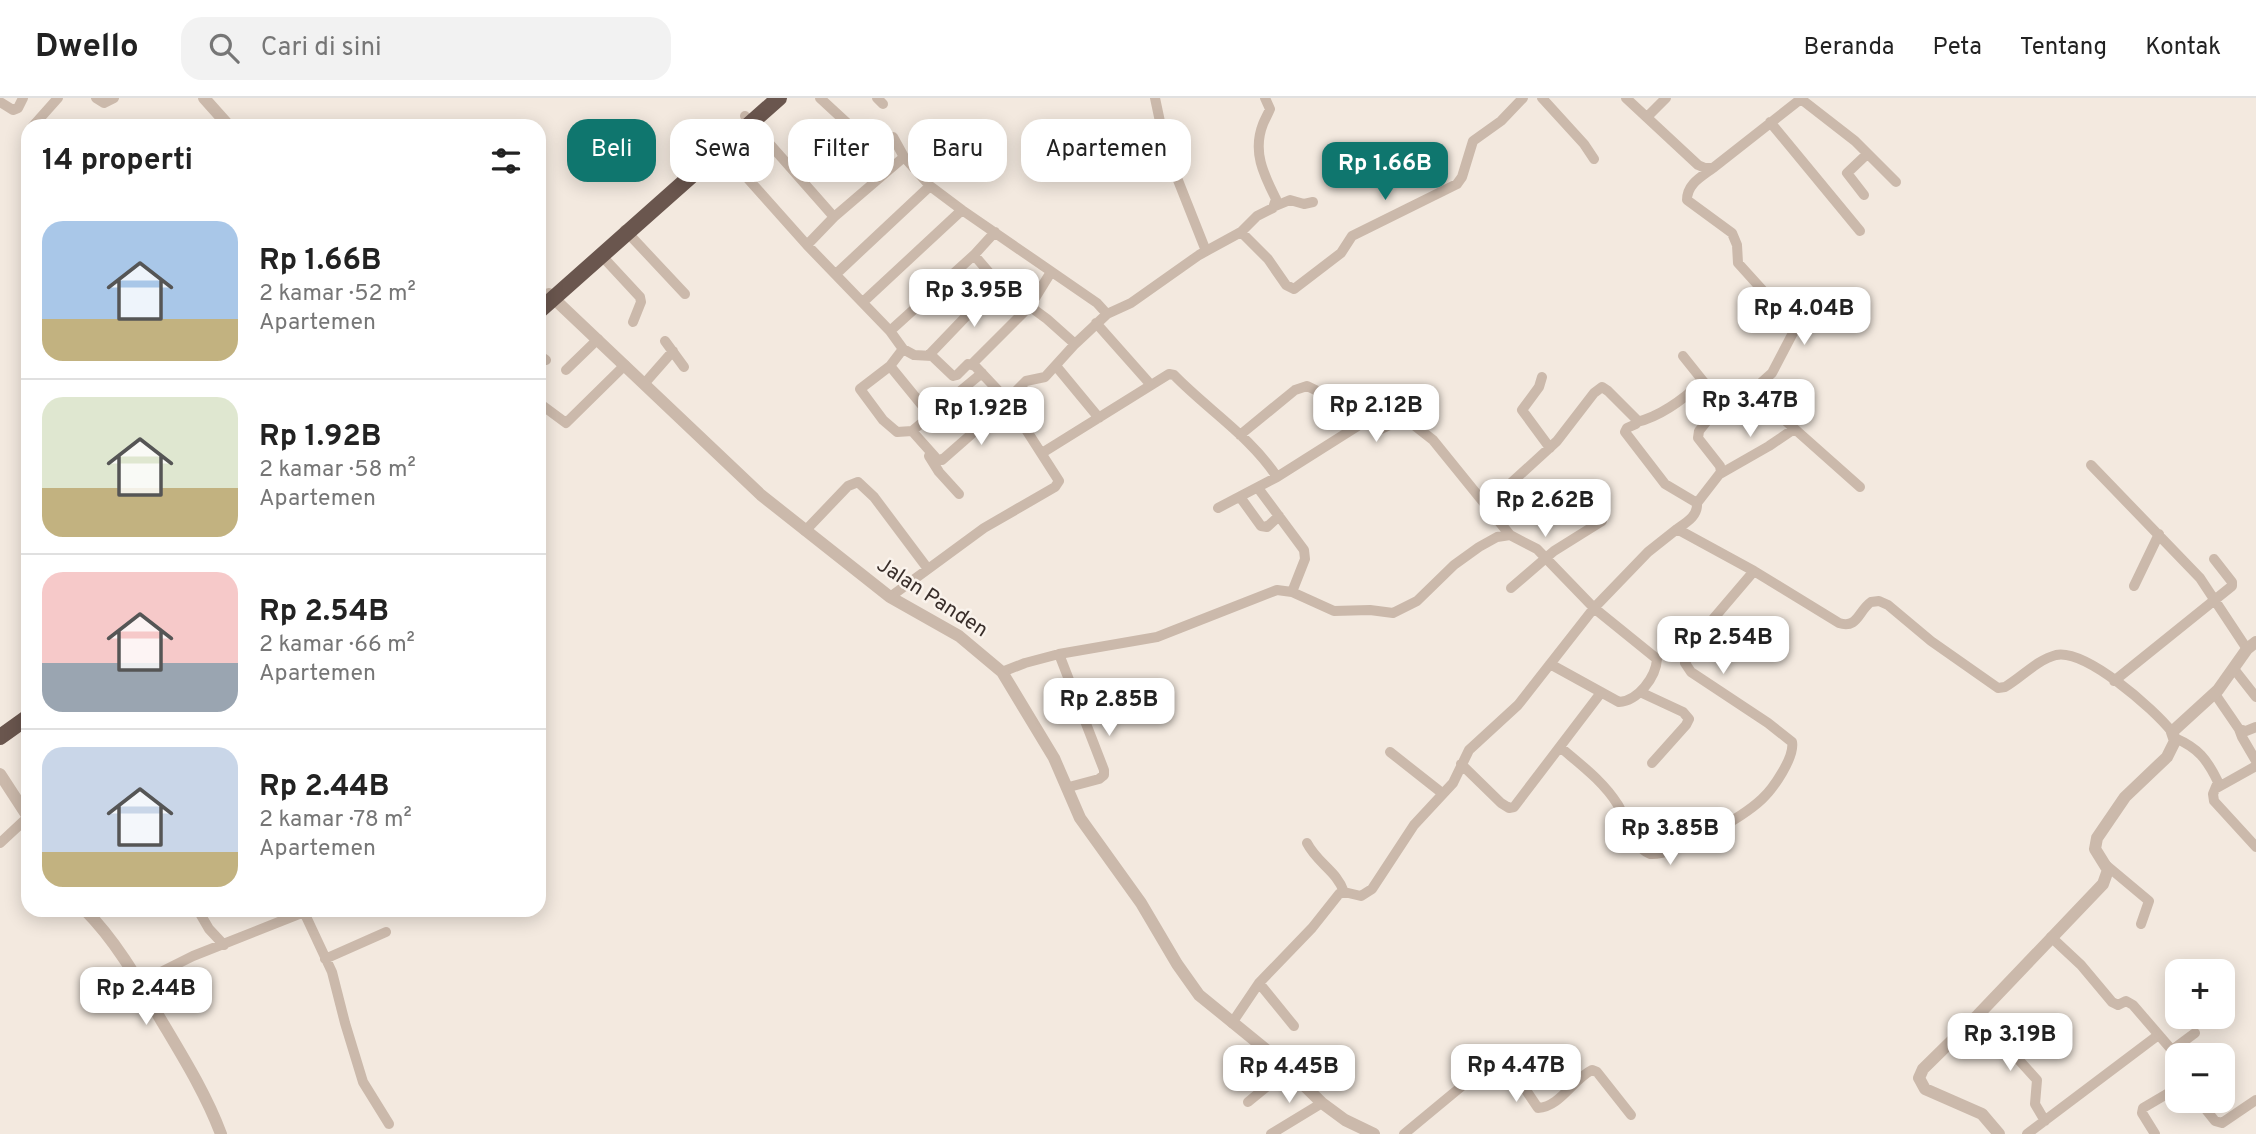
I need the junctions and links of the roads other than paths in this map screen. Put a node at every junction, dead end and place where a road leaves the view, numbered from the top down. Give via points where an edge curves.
1 (23, 98) edge
2 (58, 98) edge
3 (96, 98) edge
4 (114, 98) edge
5 (204, 98) edge
6 (764, 98) edge
7 (779, 98) edge
8 (820, 98) edge
9 (1155, 98) edge
10 (1265, 98) edge
11 (1524, 98) edge
12 (1542, 98) edge
13 (1626, 98) edge
14 (1666, 98) edge
15 (1801, 99) edge
16 (0, 102) edge
17 (1648, 116) junction
18 (39, 119) edge
19 (223, 119) edge
20 (748, 119) joint
21 (1770, 122) junction
22 (774, 148) edge
23 (1867, 154) junction
24 (904, 157) junction
25 (1594, 159) dead end
26 (1713, 168) junction
27 (680, 182) edge
28 (754, 182) edge
29 (1896, 182) dead end
30 (930, 186) junction
31 (1864, 195) dead end
32 (1313, 202) dead end
33 (1273, 208) junction
34 (962, 210) junction
35 (835, 217) junction
36 (625, 230) junction
37 (1860, 231) dead end
38 (995, 232) junction
39 (1241, 232) junction
40 (807, 245) junction
41 (1206, 251) junction
42 (974, 255) junction
43 (602, 256) junction
44 (1051, 272) junction
45 (836, 274) junction
46 (998, 283) junction
47 (685, 294) dead end
48 (547, 298) edge
49 (863, 302) junction
50 (1030, 306) junction
51 (1108, 314) junction
52 (633, 322) dead end
53 (1096, 323) junction
54 (890, 331) junction
55 (598, 339) junction
56 (665, 341) dead end
57 (1075, 344) junction
58 (904, 349) junction
59 (673, 351) junction
60 (929, 355) junction
61 (1683, 356) dead end
62 (972, 364) junction
63 (625, 365) junction
64 (890, 366) junction
65 (1056, 366) junction
66 (684, 367) dead end
67 (566, 370) dead end
68 (982, 373) junction
69 (1542, 377) dead end
70 (1703, 381) junction
71 (644, 384) junction
72 (1151, 385) junction
73 (1752, 391) junction
74 (1007, 400) junction
75 (1723, 404) junction
76 (546, 407) edge
77 (930, 415) junction
78 (1099, 418) junction
79 (1405, 418) junction
80 (1637, 422) junction
81 (1794, 429) junction
82 (912, 431) junction
83 (1240, 435) junction
84 (1550, 448) junction
85 (928, 449) junction
86 (1042, 453) junction
87 (2091, 465) dead end
88 (1720, 474) junction
89 (1277, 477) junction
90 (1860, 487) dead end
91 (1258, 488) junction
92 (959, 494) dead end
93 (1240, 497) junction
94 (1696, 503) junction
95 (1487, 505) junction
96 (1218, 508) dead end
97 (1279, 516) junction
98 (1602, 522) dead end
99 (1677, 529) junction
100 (805, 531) junction
101 (2159, 534) junction
102 (1510, 535) junction
103 (1547, 558) junction
104 (2214, 559) dead end
105 (928, 569) junction
106 (1754, 571) junction
107 (2134, 586) dead end
108 (1511, 588) dead end
109 (1292, 592) junction
110 (890, 597) junction
111 (2215, 598) junction
112 (1594, 608) junction
113 (2251, 645) edge
114 (1059, 654) junction
115 (1550, 664) junction
116 (2234, 669) junction
117 (1002, 672) junction
118 (2114, 681) junction
119 (1640, 692) junction
120 (1600, 694) junction
121 (2215, 694) junction
122 (2256, 697) edge
123 (21, 722) edge
124 (2256, 727) edge
125 (2239, 729) junction
126 (21, 734) edge
127 (2173, 735) junction
128 (0, 737) edge
129 (1560, 747) junction
130 (0, 749) edge
131 (1390, 752) dead end
132 (1652, 763) dead end
133 (1461, 764) junction
134 (2256, 764) edge
135 (0, 774) edge
136 (1069, 787) junction
137 (2215, 789) junction
138 (1442, 793) junction
139 (21, 806) edge
140 (21, 824) edge
141 (0, 843) edge
142 (1307, 843) dead end
143 (2256, 847) edge
144 (2106, 864) junction
145 (1344, 892) junction
146 (91, 917) edge
147 (202, 917) edge
148 (290, 917) edge
149 (307, 917) edge
150 (2141, 924) dead end
151 (386, 932) dead end
152 (2051, 937) junction
153 (224, 945) junction
154 (326, 959) junction
155 (139, 983) junction
156 (1259, 983) junction
157 (1978, 1015) junction
158 (1232, 1023) junction
159 (1294, 1027) dead end
160 (2195, 1033) dead end
161 (2157, 1036) junction
162 (2184, 1043) edge
163 (2165, 1044) edge
164 (1288, 1069) junction
165 (2165, 1095) edge
166 (2256, 1100) edge
167 (1248, 1102) dead end
168 (1322, 1102) junction
169 (2209, 1113) edge
170 (1631, 1115) dead end
171 (2045, 1121) junction
172 (389, 1124) dead end
173 (221, 1134) edge
174 (1271, 1134) edge
175 (1374, 1134) edge
176 (1404, 1134) edge
177 (1999, 1134) edge
178 (2027, 1134) edge
179 (2155, 1134) edge

1 - 16 street via 13,110
2 - 18 street
3 - 4 street via 107,103
5 - 19 street
6 - 20 highway
7 - 20 highway
8 - 24 street via 860,135 893,137
9 - 41 street via 1166,150
10 - 33 street via 1270,109 1258,146 1260,168 1276,199
11 - 39 street via 1473,141 1457,184 1352,236 1341,253 1294,289
12 - 25 street
13 - 17 street
14 - 17 street
15 - 21 street
15 - 23 street
17 - 26 street via 1698,165
21 - 26 street
21 - 37 street
22 - 35 street
23 - 29 street
23 - 31 street via 1847,173
24 - 30 street
24 - 35 street
26 - 73 street via 1693,183 1687,200 1732,233 1738,263 1795,327 1776,369
27 - 36 highway
28 - 40 street
30 - 34 street
30 - 45 street
32 - 33 street via 1290,200
33 - 39 street
34 - 38 street
34 - 49 street
35 - 40 street
36 - 43 highway
36 - 47 street
36 - 48 highway
38 - 42 street
38 - 44 street
39 - 41 street
40 - 45 street
41 - 51 street
42 - 46 street
42 - 54 street
43 - 48 highway
43 - 52 street via 640,297
44 - 50 street
44 - 51 street
45 - 49 street
46 - 50 street
46 - 60 street
48 - 55 street, Jalan Panden
49 - 54 street
50 - 57 street
50 - 62 street
51 - 53 street
53 - 57 street
53 - 72 street
54 - 58 street
55 - 63 street, Jalan Panden
55 - 67 street
56 - 59 street
57 - 65 street
58 - 60 street via 914,355
58 - 64 street
59 - 66 street
59 - 71 street
60 - 62 street via 953,376
61 - 70 street
62 - 68 street
63 - 71 street, Jalan Panden
63 - 76 street via 566,423
64 - 77 street
64 - 82 street via 860,390 894,431
65 - 74 street via 1041,379 1029,379
65 - 78 street
68 - 74 street
68 - 77 street
69 - 84 street via 1522,410
70 - 75 street
70 - 80 street via 1679,401
71 - 100 street, Jalan Panden
72 - 78 street
72 - 83 street via 1174,375
73 - 75 street
73 - 81 street
74 - 85 street via 942,460
74 - 86 street
75 - 88 street via 1698,436 1720,466
77 - 82 street
78 - 86 street
79 - 83 street via 1303,387
79 - 89 street via 1381,429 1364,422
79 - 95 street via 1433,439
80 - 84 street via 1600,388
80 - 94 street via 1627,428 1626,435 1665,484
81 - 88 street
81 - 90 street
82 - 85 street
83 - 89 street
84 - 95 street
85 - 92 street via 931,461
86 - 105 street via 1058,485 984,528
87 - 101 street
88 - 94 street
89 - 91 street
91 - 93 street
91 - 97 street
93 - 96 street
93 - 97 street via 1264,528
94 - 99 street via 1693,516
95 - 102 street
97 - 109 street via 1305,554
98 - 103 street
99 - 106 street
99 - 112 street
100 - 105 street via 848,486 858,482
100 - 110 street, Jalan Panden
101 - 107 street
101 - 111 street
102 - 103 street
102 - 109 street via 1479,547 1417,601 1393,613 1334,611
103 - 108 street
103 - 112 street
104 - 111 street via 2233,584
105 - 110 street
106 - 118 street via 1844,625 1855,622 1871,602 1888,605 1998,688 2057,655 2082,659
106 - 129 street via 1702,632 1685,663 1691,672 1792,742 1791,756 1762,799 1703,837 1678,849 1650,854 1640,848 1618,804 1594,775
109 - 114 street via 1276,590 1157,637
110 - 117 street, Jalan Panden via 959,636
111 - 113 street
111 - 118 street
112 - 115 street
112 - 119 street via 1657,659
113 - 116 street
114 - 117 street
114 - 136 street via 1104,770 1099,779
115 - 120 street
115 - 133 street
116 - 121 street
116 - 122 street
117 - 136 street, Jalan Panden
118 - 127 street via 2149,707
119 - 120 street via 1632,700 1619,702
119 - 132 street via 1689,719
120 - 129 street
121 - 125 street
121 - 127 street
123 - 128 highway
124 - 125 street
125 - 134 street
126 - 130 highway
127 - 137 street via 2200,753 2218,782
127 - 144 street via 2171,752 2125,797 2097,838 2095,849
129 - 133 street via 1511,808
131 - 138 street
133 - 138 street via 1453,783
134 - 137 street
135 - 139 street
136 - 158 street, Jalan Panden via 1092,838 1141,903 1189,982
137 - 143 street via 2214,802
138 - 145 street via 1414,825 1372,889 1362,896
140 - 141 street
142 - 145 street via 1319,862 1340,879
144 - 150 street via 2150,902
144 - 152 street via 2103,884
145 - 156 street
146 - 155 street
147 - 153 street
148 - 153 street
149 - 154 street
151 - 154 street
152 - 157 street
152 - 161 street via 2112,1002 2129,1002
153 - 155 street
154 - 172 street via 363,1082
155 - 173 street via 197,1081
156 - 158 street
156 - 159 street
157 - 171 street via 2037,1080 2035,1104
157 - 177 street via 1925,1065 1919,1078 1928,1091 1982,1114
158 - 164 street, Jalan Panden
160 - 162 street
161 - 163 street
161 - 171 street
164 - 167 street
164 - 168 street, Jalan Panden
165 - 179 street via 2143,1108
166 - 169 street via 2222,1123
168 - 174 street
168 - 175 street, Jalan Panden
170 - 176 street via 1592,1070 1547,1106 1538,1108 1507,1062 1497,1057
171 - 178 street

